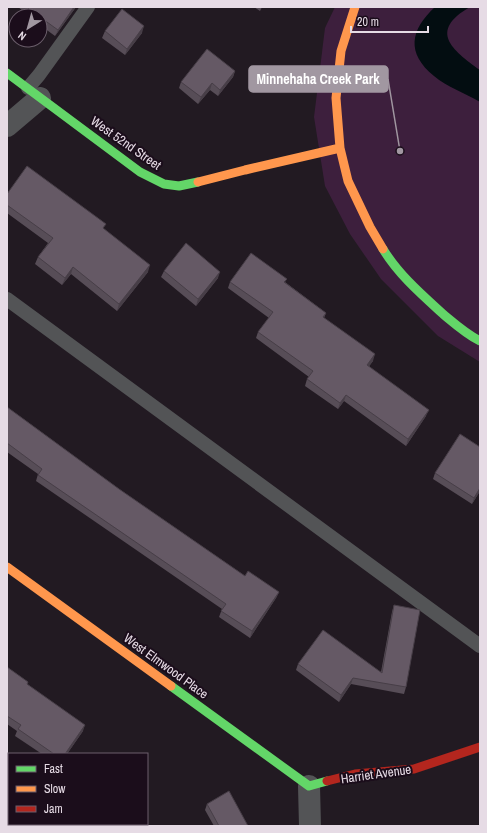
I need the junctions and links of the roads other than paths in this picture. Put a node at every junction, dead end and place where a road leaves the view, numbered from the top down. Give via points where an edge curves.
1 (88, 7) edge
2 (355, 7) edge
3 (7, 73) edge
4 (34, 93) junction
5 (7, 126) edge
6 (340, 148) junction
7 (7, 299) edge
8 (480, 341) edge
9 (7, 567) edge
10 (480, 646) edge
11 (480, 747) edge
12 (309, 786) junction
13 (310, 826) edge

1 - 4 lane via 39,75
2 - 6 street via 341,51 336,98
3 - 4 street, West 52nd Street
4 - 5 street
4 - 6 street, West 52nd Street via 140,172 164,184 179,186 211,180
6 - 8 street via 348,181 370,227 391,262 419,293 467,334
7 - 10 lane
9 - 12 street, West Elmwood Place
11 - 12 street, Harriet Avenue via 414,769 355,774
12 - 13 street

